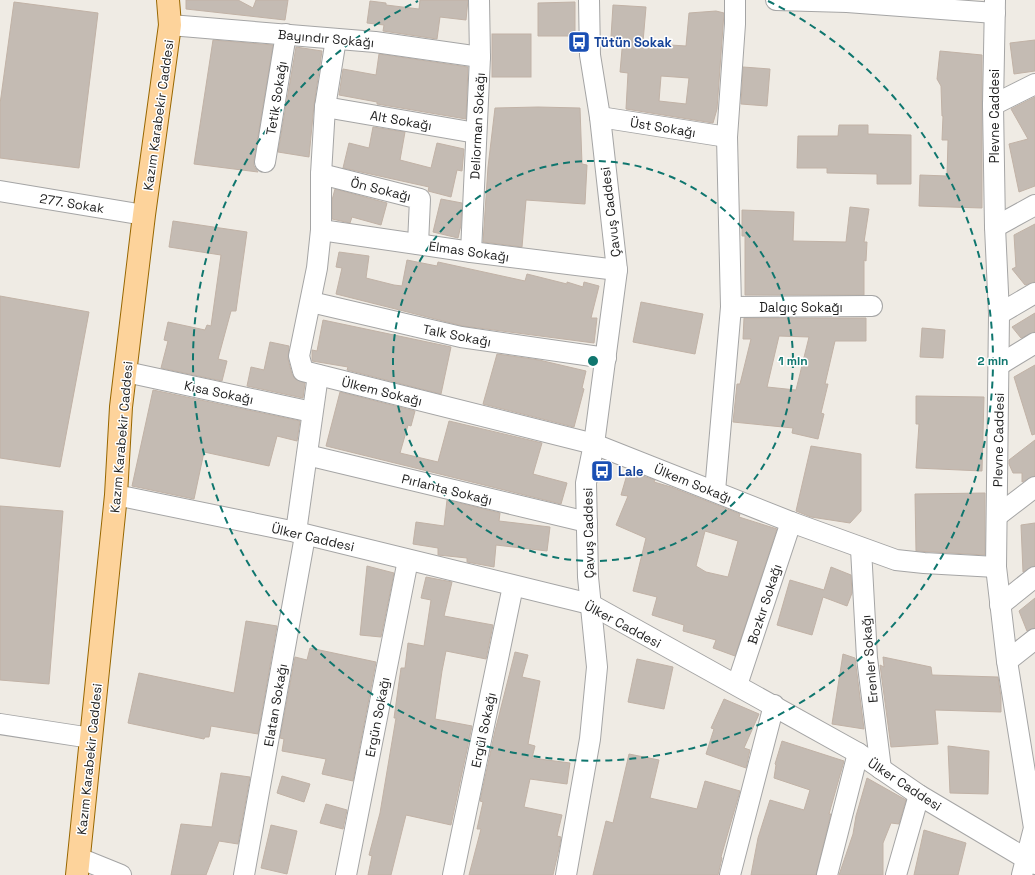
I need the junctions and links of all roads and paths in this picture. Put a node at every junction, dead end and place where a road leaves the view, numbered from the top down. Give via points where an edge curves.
1 (480, 0) edge
2 (589, 0) edge
3 (735, 0) edge
4 (776, 0) edge
5 (847, 1) edge
6 (995, 6) edge
7 (167, 7) edge
8 (286, 34) junction
9 (336, 39) junction
10 (480, 57) junction
11 (1035, 84) edge
12 (993, 105) junction
13 (325, 106) junction
14 (600, 117) junction
15 (476, 133) junction
16 (727, 137) junction
17 (265, 162) dead end
18 (321, 174) junction
19 (0, 191) edge
20 (1035, 205) edge
21 (144, 215) junction
22 (995, 228) junction
23 (321, 230) junction
24 (418, 244) junction
25 (471, 252) junction
26 (617, 270) junction
27 (1035, 293) edge
28 (311, 302) junction
29 (872, 306) dead end
30 (731, 307) junction
31 (999, 314) junction
32 (1035, 343) edge
33 (606, 358) junction
34 (999, 365) junction
35 (126, 372) junction
36 (318, 375) junction
37 (312, 412) junction
38 (594, 444) junction
39 (307, 455) junction
40 (1035, 487) edge
41 (715, 491) junction
42 (116, 495) junction
43 (997, 516) junction
44 (586, 522) junction
45 (791, 522) junction
46 (301, 534) junction
47 (861, 549) junction
48 (408, 560) junction
49 (996, 566) junction
50 (1035, 577) edge
51 (512, 586) junction
52 (590, 604) junction
53 (1000, 605) junction
54 (1035, 639) edge
55 (1007, 661) junction
56 (737, 685) junction
57 (774, 705) junction
58 (0, 724) edge
59 (91, 738) junction
60 (858, 753) junction
61 (1029, 754) edge
62 (881, 769) junction
63 (919, 795) junction
64 (1030, 863) edge
65 (78, 867) edge
66 (121, 875) edge
67 (244, 875) edge
68 (346, 875) edge
69 (453, 875) edge
70 (566, 875) edge
71 (730, 875) edge
72 (827, 875) edge
73 (896, 875) edge

1 - 10 street, Deliorman Sokağı
2 - 14 street, Çavuş Caddesi via 590,55
3 - 16 street via 736,24
4 - 5 street
5 - 6 street
6 - 12 street, Plevne Caddesi
7 - 8 street, Bayındır Sokağı
7 - 21 main road, Kazım Karabekir Caddesi
8 - 9 street, Bayındır Sokağı
8 - 17 street, Tetik Sokağı
9 - 10 street, Bayındır Sokağı
9 - 13 street, Ülkem Sokağı
10 - 15 street, Deliorman Sokağı
11 - 12 street
12 - 22 street, Plevne Caddesi
13 - 15 street, Alt Sokağı
13 - 18 street, Ülkem Sokağı
14 - 16 street, Üst Sokağı
14 - 26 street, Çavuş Caddesi
15 - 25 street, Deliorman Sokağı
16 - 30 street
18 - 23 street, Ülkem Sokağı
18 - 24 street, Ön Sokağı via 420,199
19 - 21 street, 277. Sokak
20 - 22 street
21 - 35 main road, Kazım Karabekir Caddesi
22 - 31 street, Plevne Caddesi
23 - 24 street, Elmas Sokağı
23 - 28 street, Ülkem Sokağı
24 - 25 street, Elmas Sokağı
25 - 26 street, Elmas Sokağı
26 - 33 street, Çavuş Caddesi
27 - 31 street
28 - 33 street, Talk Sokağı via 461,337
28 - 36 street, Ülkem Sokağı via 299,356 304,371
29 - 30 street, Dalgıç Sokağı
30 - 41 street
31 - 34 street, Plevne Caddesi
32 - 34 street
33 - 38 street, Çavuş Caddesi
34 - 43 street, Plevne Caddesi
35 - 37 street, Kısa Sokağı
35 - 42 main road, Kazım Karabekir Caddesi
36 - 37 street
36 - 38 street, Ülkem Sokağı
37 - 39 street
38 - 41 street, Ülkem Sokağı
38 - 44 street, Çavuş Caddesi via 586,483
39 - 44 street, Pırlanta Sokağı
39 - 46 street
40 - 43 street
41 - 45 street, Ülkem Sokağı
42 - 46 street, Ülker Caddesi
42 - 59 main road, Kazım Karabekir Caddesi
43 - 49 street, Plevne Caddesi
44 - 52 street, Çavuş Caddesi
45 - 47 street, Ülkem Sokağı
45 - 56 street, Bozkır Sokağı
46 - 48 street, Ülker Caddesi
46 - 67 street, Elatan Sokağı
47 - 49 street, Ülkem Sokağı via 903,561
47 - 62 street, Erenler Sokağı via 867,658
48 - 51 street, Ülker Caddesi
48 - 68 street, Ergün Sokağı
49 - 53 street, Plevne Caddesi
50 - 53 street
51 - 52 street, Ülker Caddesi
51 - 69 street, Ergül Sokağı
52 - 56 street, Ülker Caddesi
52 - 70 street, Çavuş Caddesi via 597,667 590,739
53 - 55 street, Plevne Caddesi
54 - 55 street
55 - 61 street, Plevne Caddesi
56 - 57 street, Ülker Caddesi
57 - 60 street, Ülker Caddesi
57 - 71 street
58 - 59 street
59 - 65 main road, Kazım Karabekir Caddesi
60 - 62 street, Ülker Caddesi
60 - 72 street
61 - 64 street, Plevne Caddesi via 1034,828
62 - 63 street, Ülker Caddesi
63 - 64 street, Ülker Caddesi
63 - 73 street
65 - 66 street

